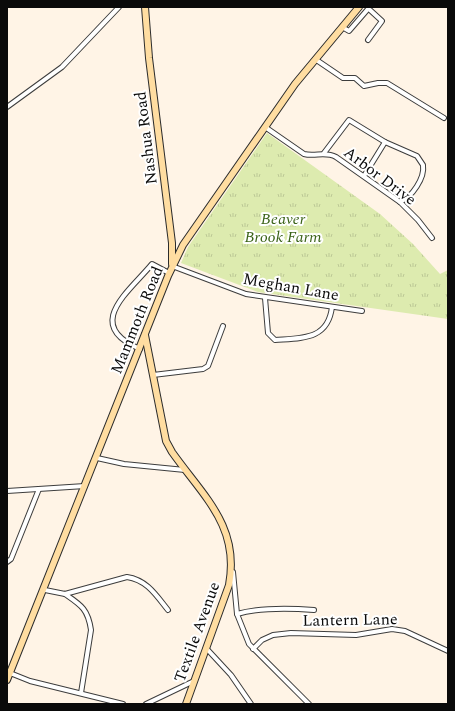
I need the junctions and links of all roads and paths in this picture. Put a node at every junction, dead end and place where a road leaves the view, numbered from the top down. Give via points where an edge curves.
1 (119, 7) edge
2 (145, 7) edge
3 (359, 7) edge
4 (342, 27) junction
5 (368, 40) dead end
6 (315, 59) junction
7 (7, 107) edge
8 (444, 118) dead end
9 (265, 127) junction
10 (384, 142) junction
11 (324, 153) junction
12 (364, 176) junction
13 (400, 202) junction
14 (432, 238) dead end
15 (172, 266) junction
16 (169, 273) junction
17 (265, 298) junction
18 (332, 307) junction
19 (362, 311) dead end
20 (223, 326) dead end
21 (145, 335) junction
22 (140, 349) junction
23 (149, 355) junction
24 (136, 359) junction
25 (153, 375) junction
26 (97, 458) junction
27 (186, 471) junction
28 (86, 486) junction
29 (39, 489) junction
30 (7, 492) edge
31 (7, 562) edge
32 (232, 568) junction
33 (44, 590) junction
34 (65, 594) junction
35 (168, 610) dead end
36 (314, 610) dead end
37 (237, 614) junction
38 (206, 648) junction
39 (253, 649) junction
40 (448, 651) edge
41 (10, 673) junction
42 (7, 680) edge
43 (194, 681) junction
44 (81, 693) junction
45 (123, 704) edge
46 (148, 704) edge
47 (186, 704) edge
48 (251, 704) edge
49 (309, 704) edge

1 - 7 street via 62,67
2 - 15 main road, Nashua Road via 172,243
3 - 4 main road, Mammoth Road
4 - 5 street via 349,31 368,9 382,21
4 - 6 main road, Mammoth Road
6 - 8 street via 343,78 355,78 364,86 387,83
6 - 9 main road, Mammoth Road
9 - 11 street, Arbor Drive via 304,154 311,156
9 - 15 main road, Mammoth Road via 183,245
10 - 11 street via 349,120
10 - 12 street
10 - 13 street via 417,156 424,165 423,175 406,199
11 - 12 street, Arbor Drive via 336,157
12 - 13 street, Arbor Drive
13 - 14 street, Arbor Drive
15 - 16 main road, Mammoth Road
15 - 17 street, Meghan Lane via 246,294
16 - 21 main road, Mammoth Road
16 - 22 street via 152,264 114,308 113,324 122,341
17 - 18 street, Meghan Lane
17 - 18 street via 268,333 275,340 311,337 319,333 329,320
18 - 19 street, Meghan Lane
20 - 25 street via 208,366 203,369
21 - 22 main road, Mammoth Road
21 - 23 main road, Textile Avenue
22 - 24 main road, Mammoth Road
23 - 24 main road
23 - 25 main road, Textile Avenue
24 - 26 main road, Mammoth Road
25 - 27 main road, Textile Avenue via 166,441
26 - 27 street
26 - 28 main road, Mammoth Road
27 - 32 main road, Textile Avenue via 224,524 231,550
28 - 29 street
28 - 33 main road, Mammoth Road
29 - 30 street
29 - 31 street via 11,559
32 - 37 street
32 - 38 main road, Textile Avenue via 229,585
33 - 34 street
33 - 41 main road, Mammoth Road
34 - 35 street via 127,577 147,585
34 - 44 street via 81,606 89,619 91,630
36 - 37 street via 251,610
37 - 39 street via 244,636
38 - 43 main road, Textile Avenue
38 - 48 street via 231,675
39 - 40 street, Lantern Lane via 262,640 273,635 348,635 392,629 405,631
39 - 49 street
41 - 42 main road, Mammoth Road
41 - 44 street via 30,681
43 - 46 street
43 - 47 main road, Textile Avenue
44 - 45 street

